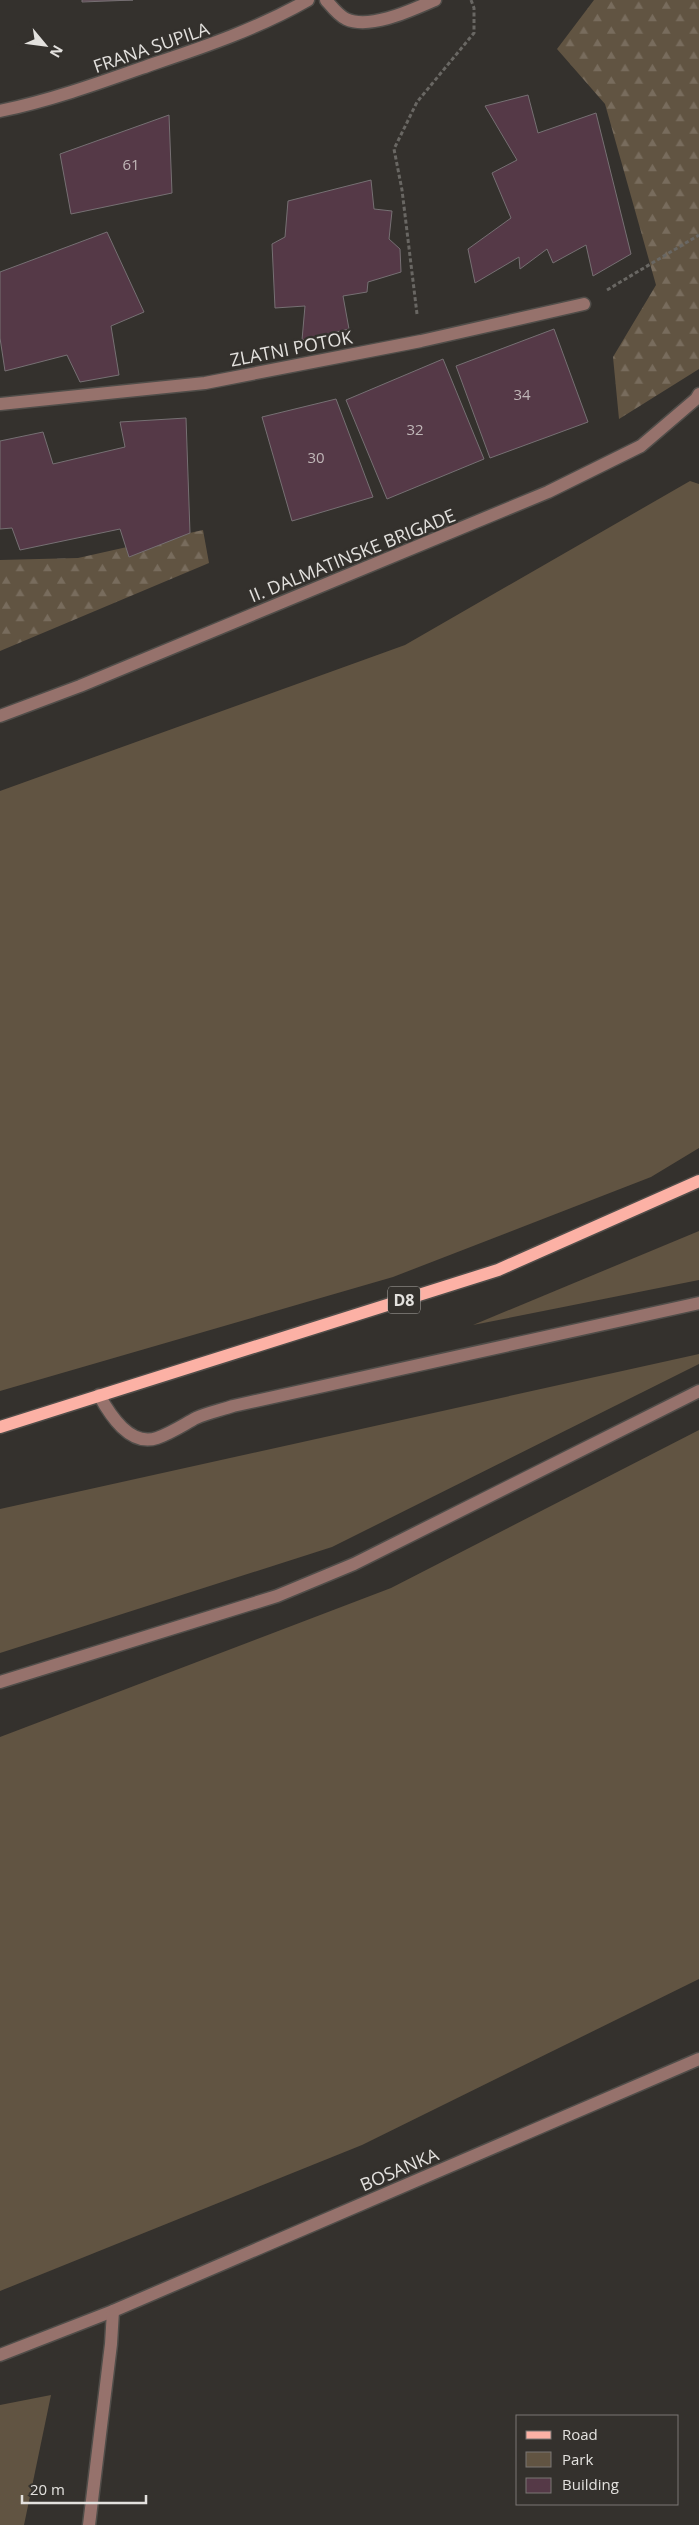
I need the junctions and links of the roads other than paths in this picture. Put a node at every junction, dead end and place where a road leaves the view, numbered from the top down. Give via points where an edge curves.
1 (308, 0) edge
2 (326, 0) edge
3 (435, 0) edge
4 (0, 111) edge
5 (584, 304) road end
6 (699, 394) edge
7 (0, 404) edge
8 (0, 716) edge
9 (699, 1181) edge
10 (699, 1304) edge
11 (699, 1392) edge
12 (100, 1395) junction
13 (0, 1427) edge
14 (0, 1682) edge
15 (699, 2059) edge
16 (113, 2311) junction
17 (0, 2356) edge
18 (90, 2525) edge

1 - 4 street, FRANA SUPILA via 270,21 221,41 52,100
2 - 3 street via 346,19 370,22 406,13
5 - 7 street, ZLATNI POTOK via 204,383
6 - 8 street, II. DALMATINSKE BRIGADE via 641,446 548,492
9 - 12 main road, D8 via 498,1270
10 - 12 street via 233,1406 197,1418 156,1439 141,1438 125,1430 112,1418
11 - 14 street via 354,1564 277,1596
12 - 13 main road, D8
15 - 16 street, BOSANKA
16 - 17 street, BOSANKA
16 - 18 street

